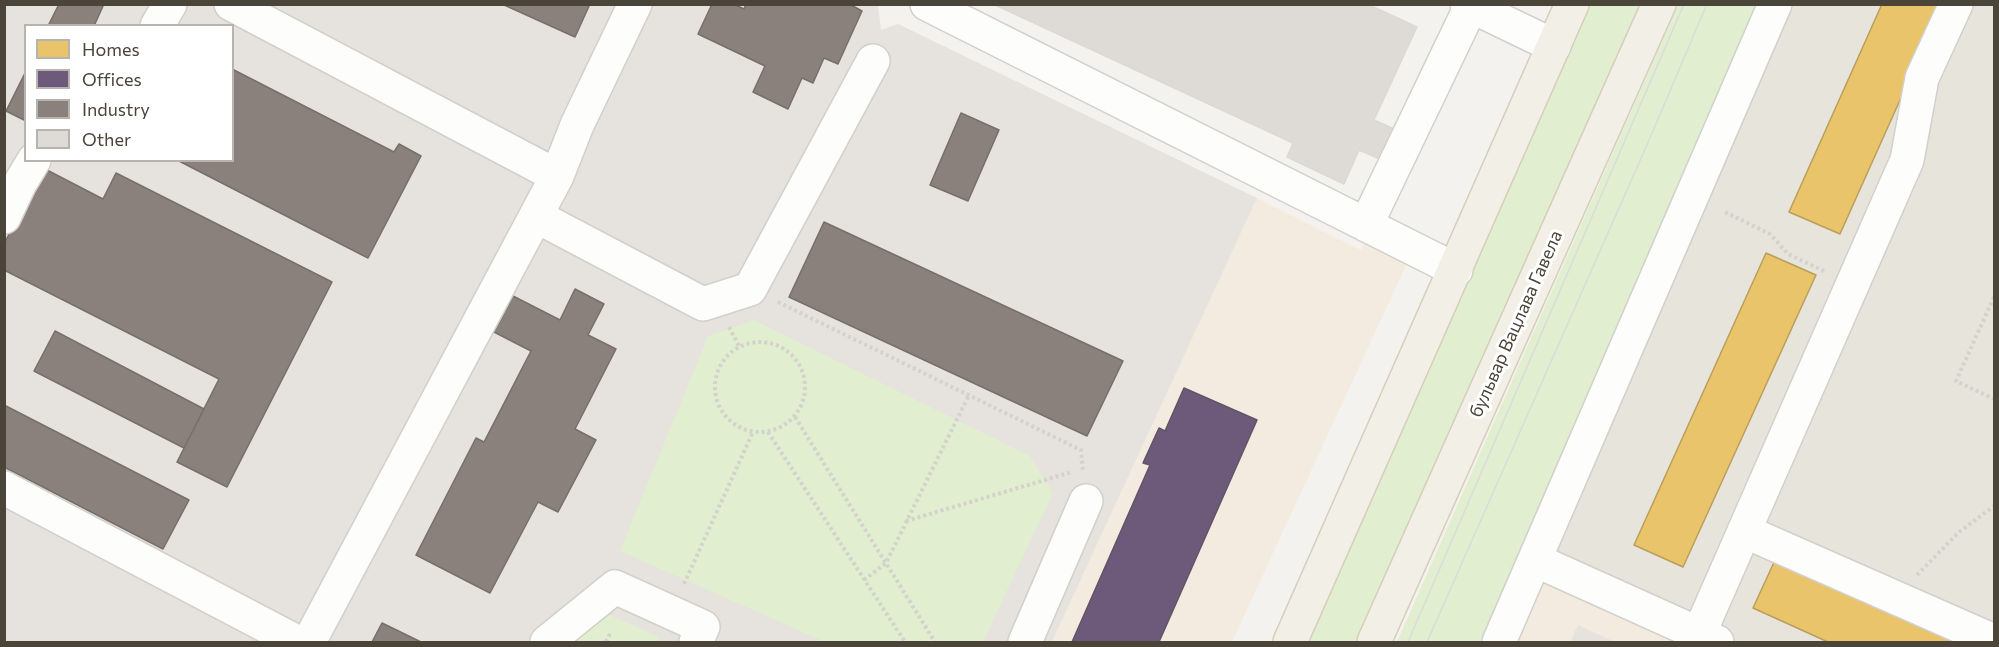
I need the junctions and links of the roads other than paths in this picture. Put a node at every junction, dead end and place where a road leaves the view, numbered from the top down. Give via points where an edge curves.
1 (170, 4) edge
2 (231, 4) edge
3 (635, 4) edge
4 (927, 4) edge
5 (1572, 4) edge
6 (1659, 4) edge
7 (1775, 4) edge
8 (1956, 4) edge
9 (1469, 5) edge
10 (158, 24) edge
11 (1554, 46) junction
12 (873, 62) dead end
13 (33, 162) edge
14 (557, 176) junction
15 (536, 216) junction
16 (4, 217) edge
17 (1366, 225) junction
18 (1456, 270) junction
19 (4, 488) edge
20 (1086, 501) road end
21 (1744, 531) junction
22 (1535, 560) junction
23 (1708, 638) edge
24 (1995, 640) edge
25 (297, 642) edge
26 (309, 642) edge
27 (547, 642) edge
28 (696, 642) edge
29 (1024, 642) edge
30 (1290, 642) edge
31 (1374, 642) edge
32 (1498, 642) edge

1 - 10 street
2 - 14 street
3 - 14 street
4 - 17 street
5 - 11 main road
6 - 31 main road, бульвар Вацлава Гавела
7 - 22 street
8 - 21 street via 1922,78 1907,159
9 - 11 street
9 - 17 street
11 - 18 main road
12 - 15 street via 750,289 703,304
13 - 16 street
14 - 15 street
15 - 26 street
17 - 18 street
18 - 30 main road
19 - 25 street
20 - 29 street
21 - 23 street
21 - 24 street
22 - 23 street
22 - 32 street
27 - 28 street via 615,587 703,627

